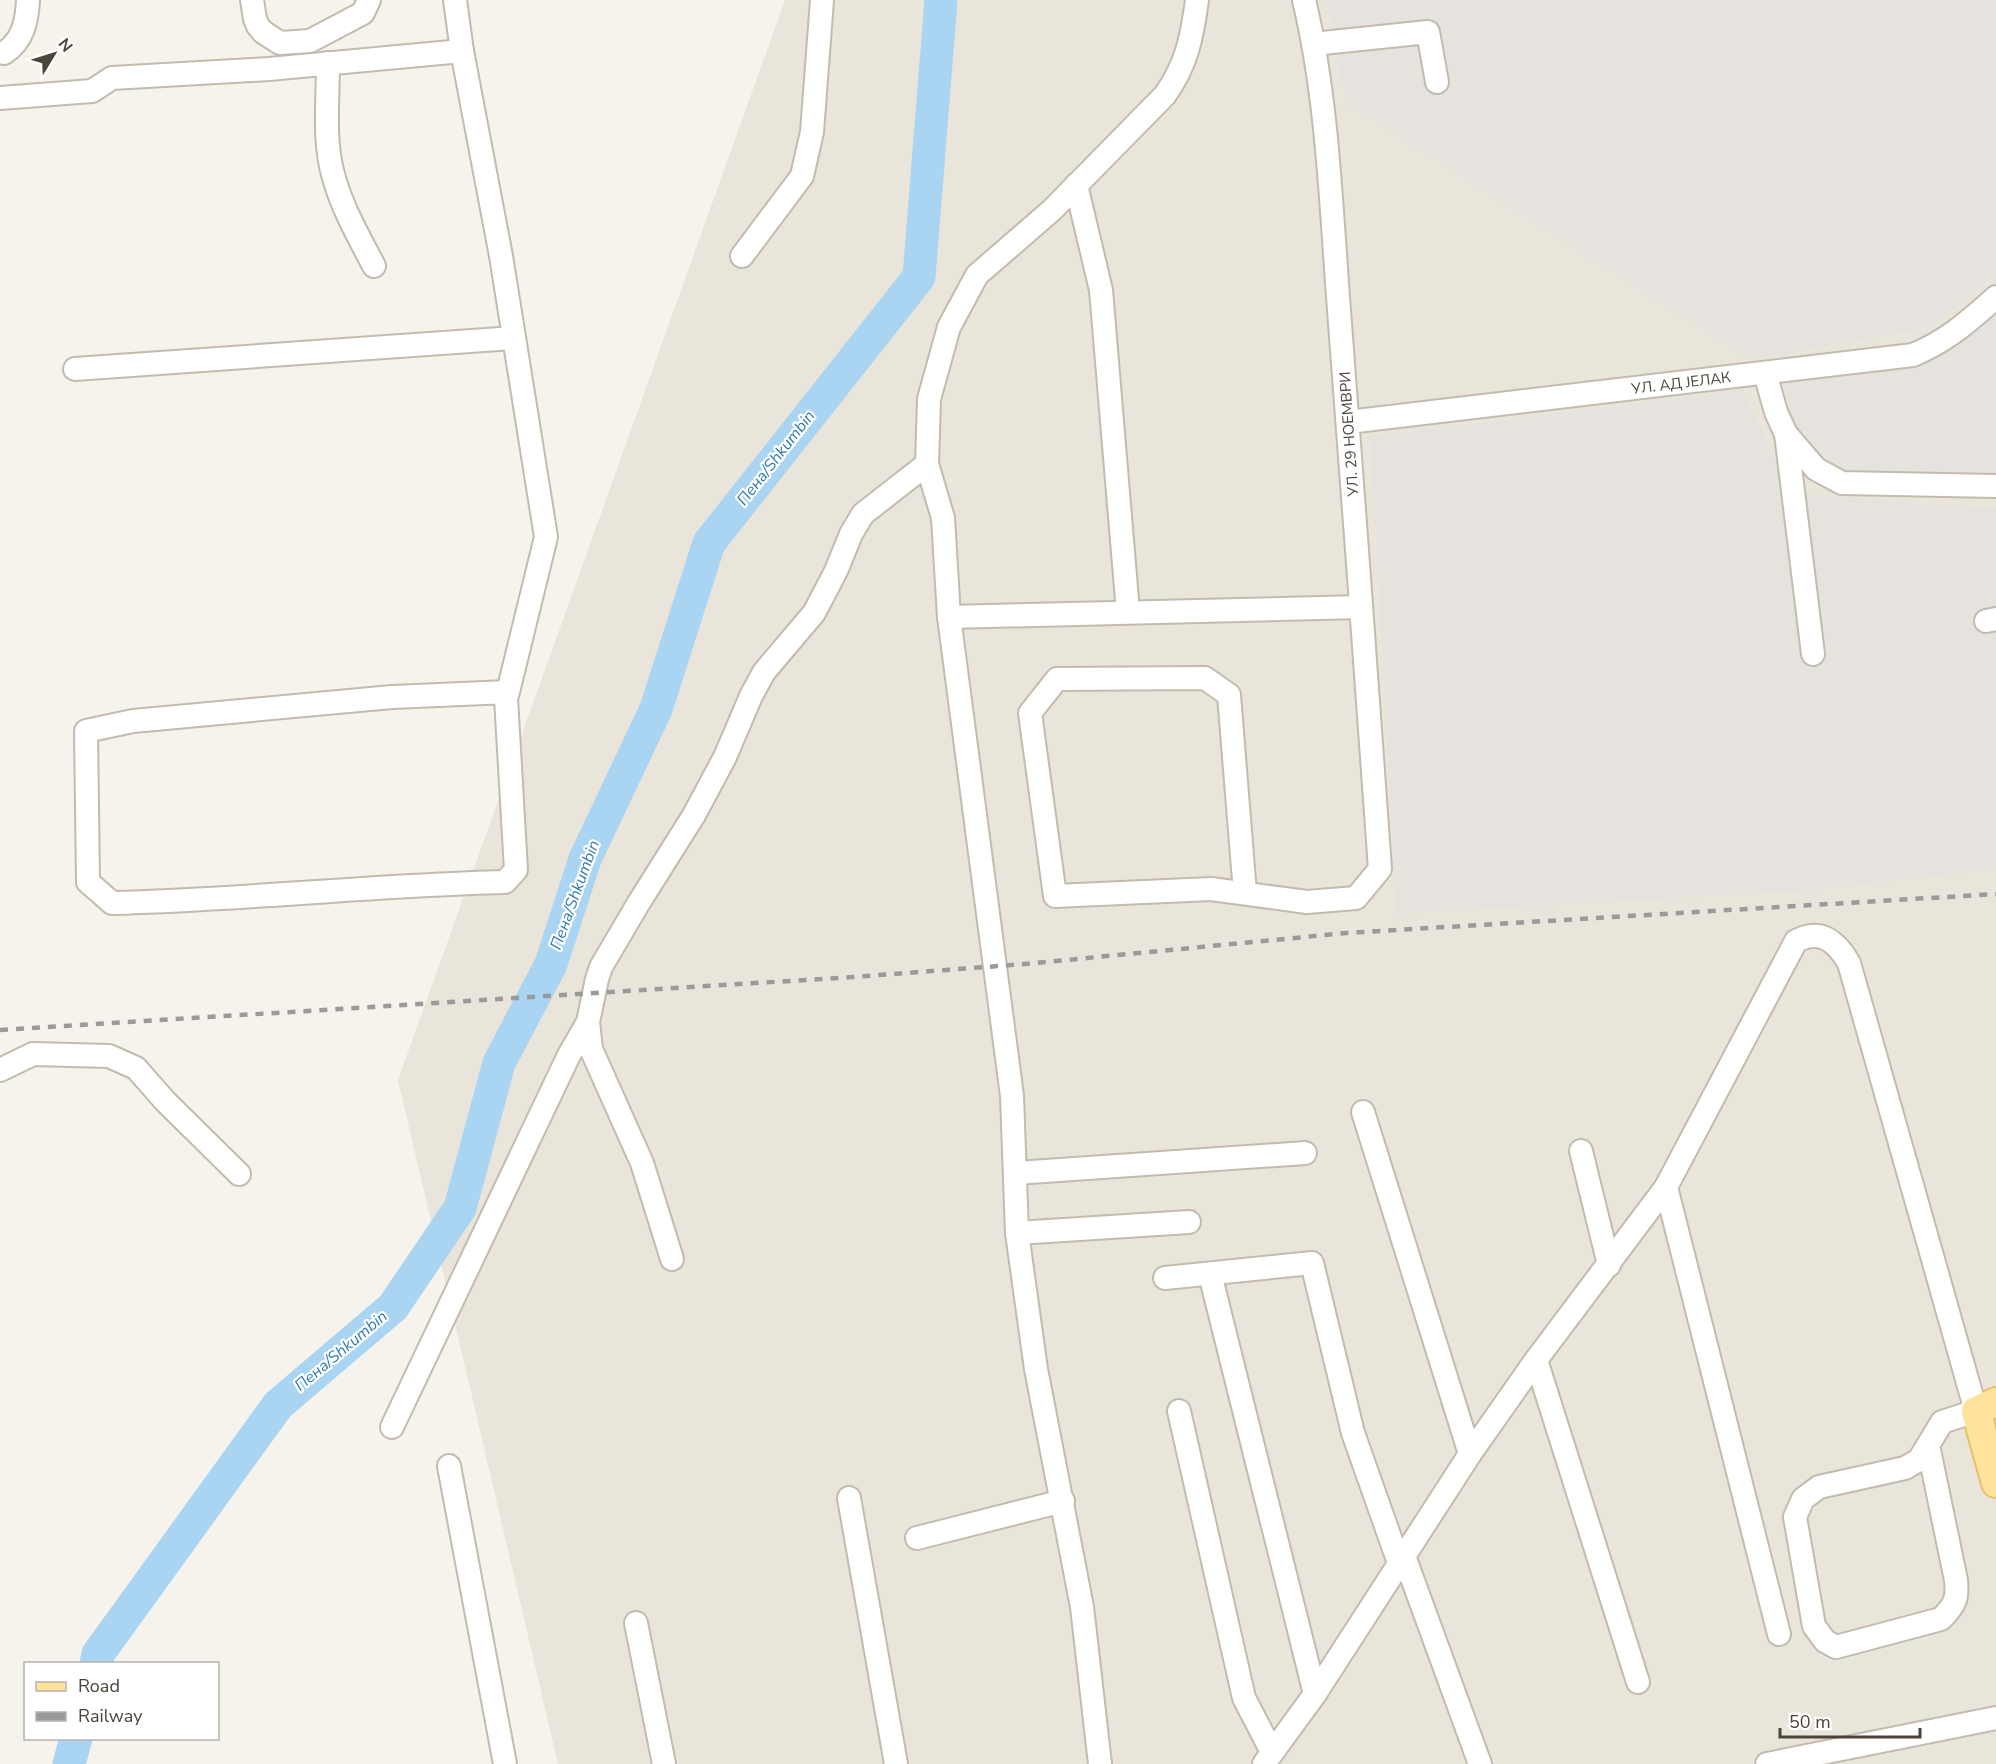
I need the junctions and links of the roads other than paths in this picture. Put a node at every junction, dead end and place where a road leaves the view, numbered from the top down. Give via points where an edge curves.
1 (28, 0) edge
2 (252, 0) edge
3 (369, 0) edge
4 (455, 0) edge
5 (822, 0) edge
6 (1197, 0) edge
7 (1304, 0) edge
8 (1313, 44) junction
9 (462, 51) junction
10 (4, 53) dead end
11 (328, 63) junction
12 (1437, 82) dead end
13 (0, 98) edge
14 (1076, 185) junction
15 (742, 256) dead end
16 (374, 266) dead end
17 (1996, 297) edge
18 (513, 338) junction
19 (75, 369) dead end
20 (1765, 373) junction
21 (1348, 422) junction
22 (1786, 434) junction
23 (927, 464) junction
24 (1996, 486) edge
25 (1361, 607) junction
26 (1128, 612) junction
27 (949, 617) junction
28 (1814, 654) dead end
29 (508, 692) junction
30 (1245, 893) junction
31 (588, 1022) junction
32 (0, 1070) edge
33 (1363, 1112) dead end
34 (1581, 1150) dead end
35 (1305, 1153) dead end
36 (1016, 1173) junction
37 (239, 1174) dead end
38 (1666, 1187) junction
39 (1189, 1222) dead end
40 (1017, 1233) junction
41 (672, 1259) dead end
42 (1609, 1265) junction
43 (1210, 1274) junction
44 (1165, 1278) dead end
45 (1536, 1360) junction
46 (1986, 1406) edge
47 (1179, 1411) dead end
48 (392, 1427) dead end
49 (1928, 1445) junction
50 (1470, 1454) junction
51 (448, 1466) dead end
52 (1996, 1483) edge
53 (849, 1498) dead end
54 (1063, 1500) junction
55 (918, 1538) dead end
56 (1401, 1559) junction
57 (636, 1623) dead end
58 (1779, 1634) dead end
59 (1638, 1682) dead end
60 (1315, 1694) junction
61 (1996, 1718) edge
62 (1268, 1758) edge
63 (505, 1764) edge
64 (664, 1764) edge
65 (896, 1764) edge
66 (1100, 1764) edge
67 (1480, 1764) edge
68 (1767, 1764) edge

1 - 10 street via 20,39
2 - 3 street via 258,26 280,43 310,41 363,13
4 - 9 street
5 - 15 street via 812,132 802,176
6 - 14 street via 1186,60 1177,78
7 - 8 street, УЛ. 29 НОЕМВРИ
8 - 12 street via 1428,32
8 - 21 street, УЛ. 29 НОЕМВРИ via 1322,100
9 - 11 street
9 - 18 street
11 - 13 street via 112,78 92,91
11 - 16 street via 328,144 333,176 345,212
14 - 23 street via 977,275 971,285 949,327 929,399
14 - 26 street via 1101,290
17 - 20 street, УЛ. АД ЈЕЛАК via 1956,333 1913,355
18 - 19 street
18 - 29 street via 546,537
20 - 21 street, УЛ. АД ЈЕЛАК
20 - 22 street
21 - 25 street, УЛ. 29 НОЕМВРИ
22 - 24 street via 1816,469 1842,483
22 - 28 street
23 - 27 street via 943,518
23 - 31 street via 863,514 814,613 765,672 694,815 601,967
25 - 26 street
25 - 30 street, УЛ. 29 НОЕМВРИ via 1380,869 1356,898 1307,902
26 - 27 street
27 - 36 street via 1012,1096
29 - 29 street via 516,870 505,882 112,903 88,882 86,730 133,721 380,698
30 - 30 street via 1211,889 1055,896 1030,713 1057,679 1205,678 1229,695
31 - 41 street via 591,1049 642,1163
31 - 48 street
32 - 37 street via 33,1054 109,1056 136,1068
33 - 50 street
34 - 42 street
35 - 36 street
36 - 40 street
38 - 42 street
38 - 46 street via 1796,941 1818,935 1833,942 1849,963
38 - 58 street
39 - 40 street
40 - 54 street via 1036,1370
42 - 45 street
43 - 44 street
43 - 56 street via 1312,1263 1353,1433
43 - 60 street
45 - 50 street
45 - 59 street
46 - 49 street via 1942,1422
46 - 52 main road
47 - 62 street via 1244,1698
49 - 49 street via 1956,1580 1953,1607 1941,1619 1836,1647 1825,1641 1814,1626 1795,1517 1803,1499 1819,1487 1905,1468 1919,1460
50 - 56 street
51 - 63 street
53 - 65 street
54 - 55 street
54 - 66 street via 1083,1607
56 - 60 street
56 - 67 street
57 - 64 street
60 - 62 street
61 - 68 street

